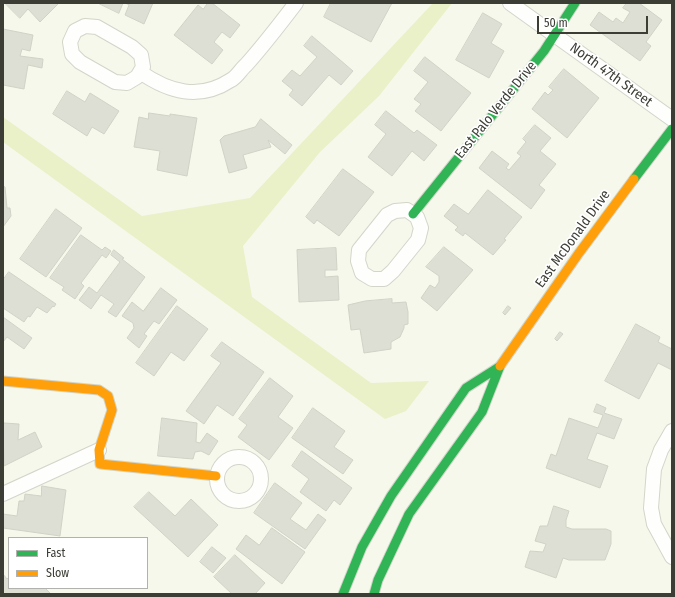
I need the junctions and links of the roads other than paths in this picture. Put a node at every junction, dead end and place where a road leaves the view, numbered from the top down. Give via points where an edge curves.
1 (296, 3) edge
2 (510, 3) edge
3 (575, 3) edge
4 (555, 35) junction
5 (140, 72) junction
6 (672, 119) edge
7 (672, 129) edge
8 (413, 214) junction
9 (499, 367) junction
10 (3, 381) edge
11 (672, 431) edge
12 (99, 450) junction
13 (216, 476) dead end
14 (3, 494) edge
15 (672, 557) edge
16 (343, 594) edge
17 (374, 594) edge

1 - 5 street via 232,80 209,91 176,91 156,83
2 - 4 street, North 47th Street
3 - 4 main road, East Palo Verde Drive
4 - 6 street, North 47th Street
4 - 8 main road, East Palo Verde Drive
5 - 5 street via 143,67 140,55 132,47 97,27 85,26 75,31 70,42 72,54 80,62 115,82 127,83
7 - 9 main road, East McDonald Drive via 583,248
8 - 8 street via 407,210 387,215 360,250 358,261 362,273 372,279 384,279 393,271 418,240 421,228
9 - 16 main road, East McDonald Drive via 466,388 391,496 362,547
9 - 17 main road, East McDonald Drive via 482,412 409,514
10 - 12 main road via 99,390 108,396 112,410
11 - 15 street via 660,450 654,469 651,508 654,524
12 - 13 main road via 100,464
12 - 14 street

